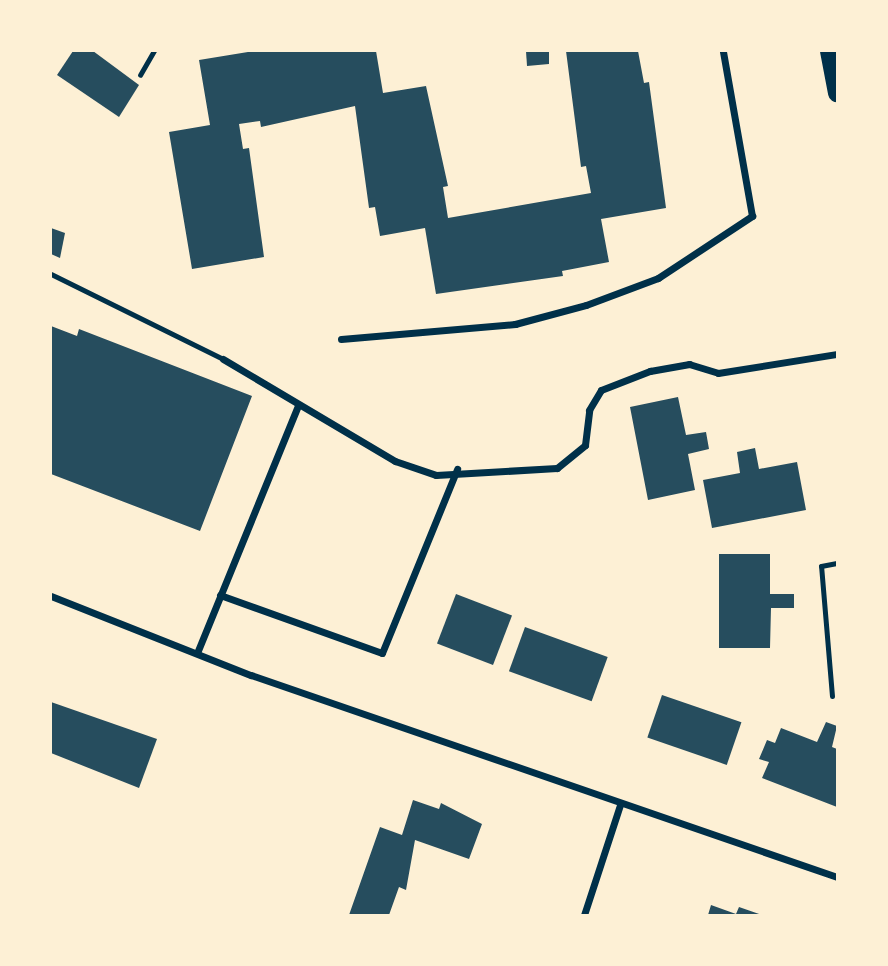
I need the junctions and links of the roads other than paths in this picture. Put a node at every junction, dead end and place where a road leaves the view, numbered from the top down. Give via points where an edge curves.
1 (723, 51) edge
2 (829, 51) edge
3 (837, 93) edge
4 (51, 274) edge
5 (341, 339) dead end
6 (837, 354) edge
7 (223, 359) joint
8 (298, 405) junction
9 (457, 470) junction
10 (837, 563) edge
11 (220, 595) junction
12 (51, 596) edge
13 (197, 653) junction
14 (832, 696) dead end
15 (620, 805) junction
16 (837, 877) edge
17 (584, 915) edge

1 - 5 street via 752,216 658,278 586,305 515,324
2 - 3 main road
4 - 7 lane
6 - 9 street via 718,373 689,364 650,371 601,390 589,410 584,445 556,468
7 - 8 street
8 - 9 street via 395,461 436,475
8 - 11 street
9 - 11 street via 382,653
10 - 14 lane via 821,566
11 - 13 street
12 - 13 street
13 - 15 street
15 - 16 street
15 - 17 street

